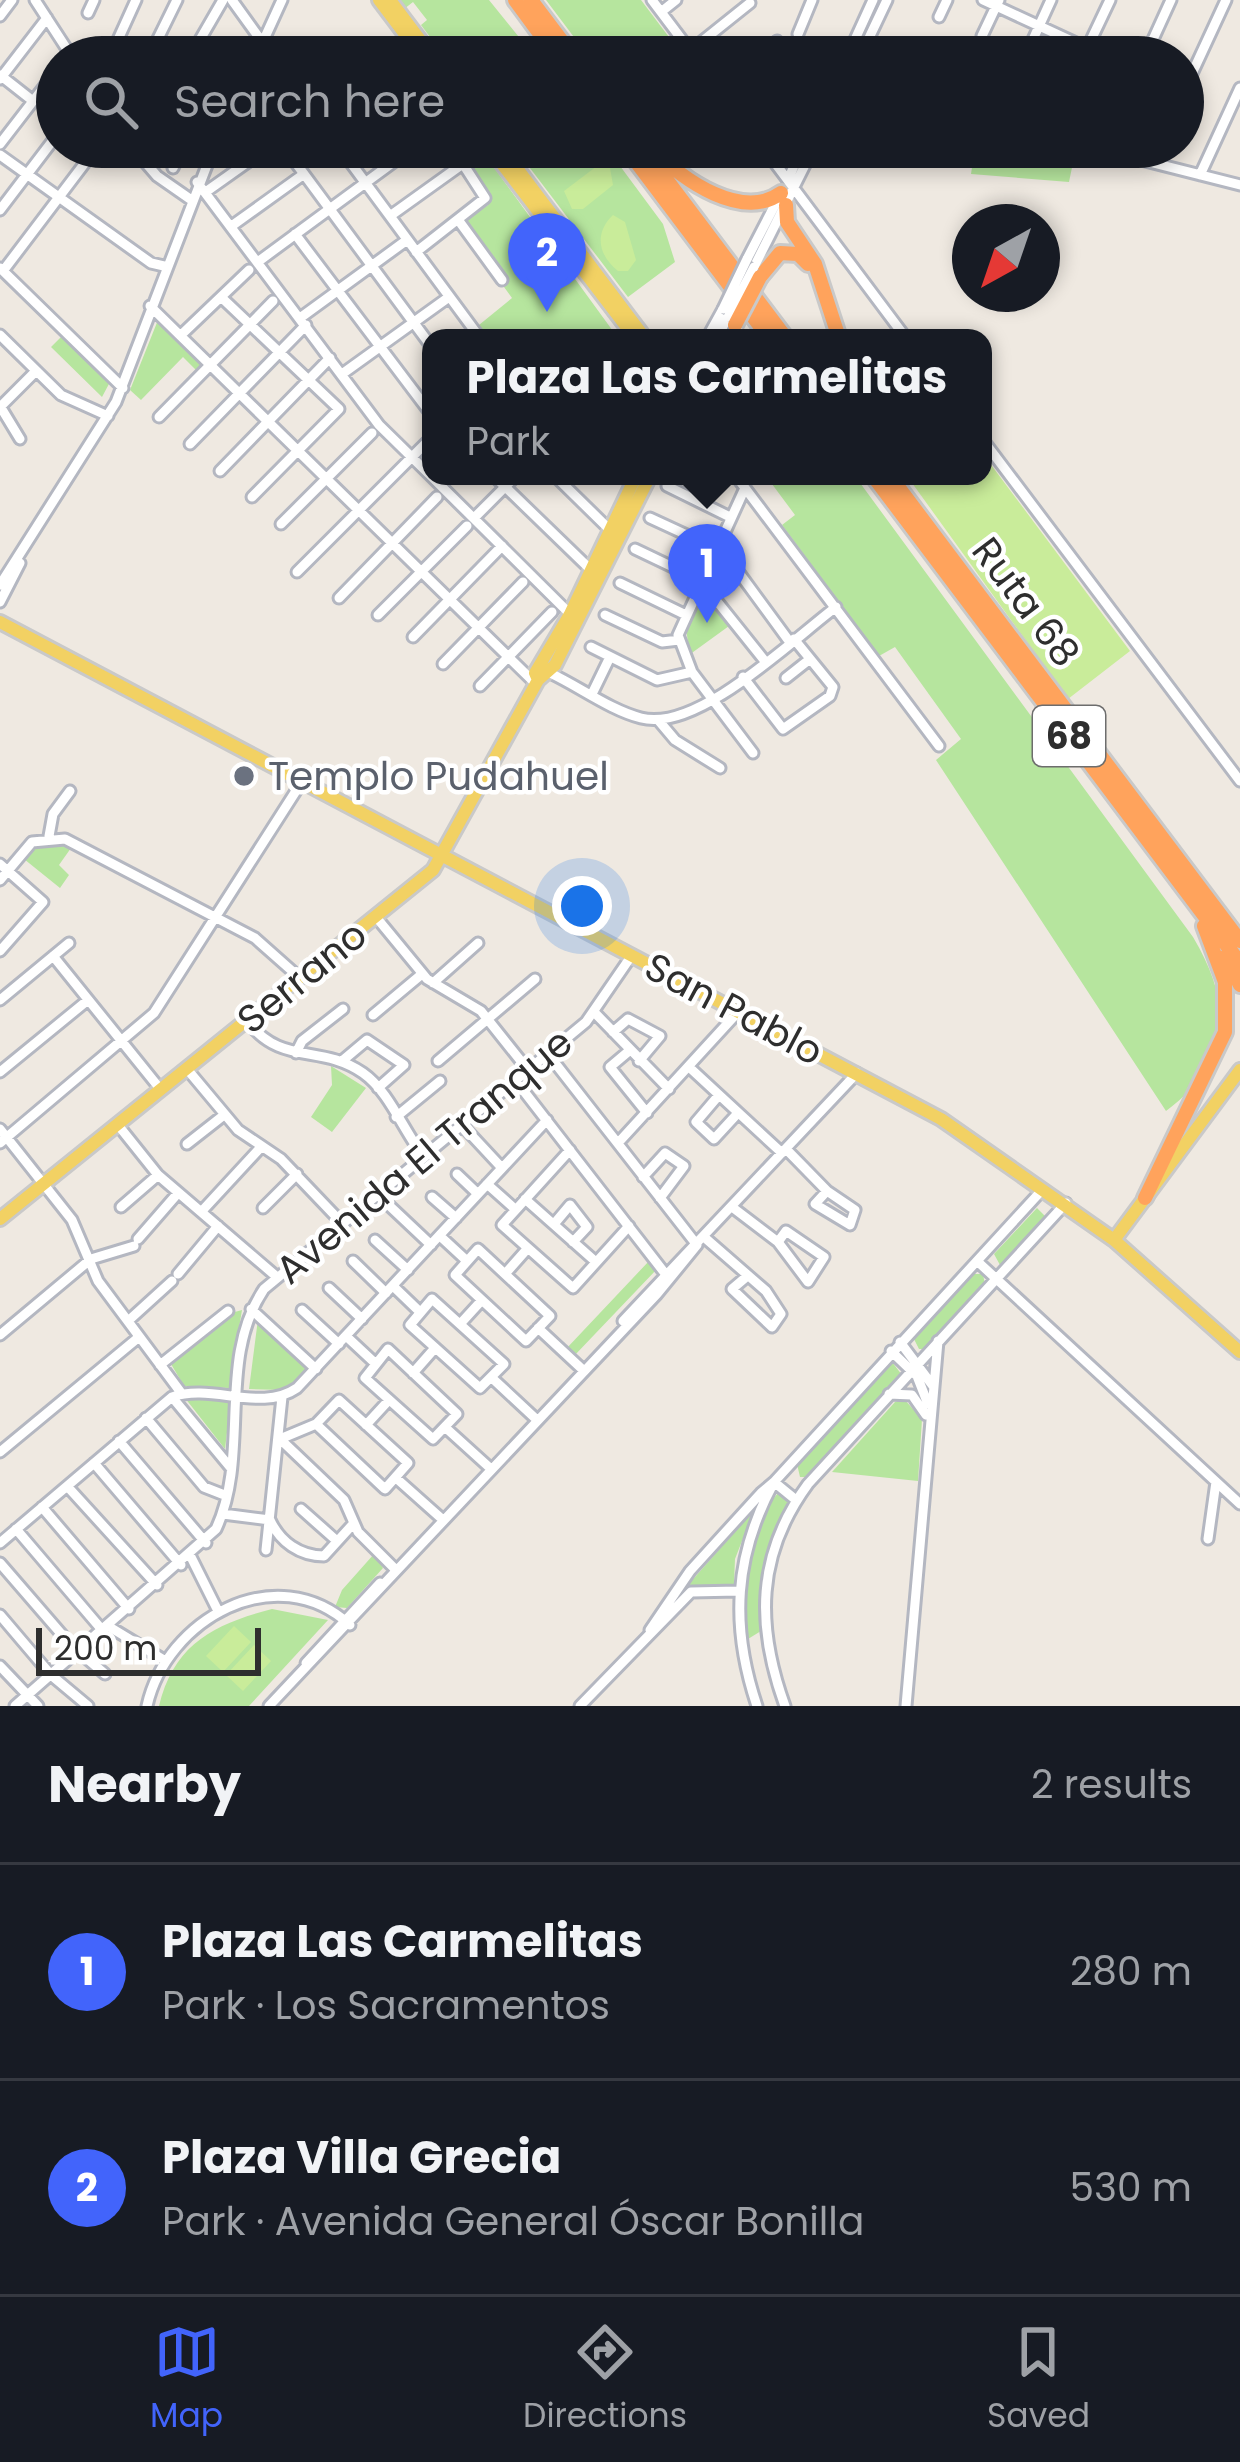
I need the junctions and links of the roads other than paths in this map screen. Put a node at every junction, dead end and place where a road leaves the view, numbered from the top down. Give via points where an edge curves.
1 (12, 0) edge
2 (35, 0) edge
3 (94, 0) edge
4 (136, 0) edge
5 (177, 0) edge
6 (227, 0) edge
7 (282, 0) edge
8 (379, 0) edge
9 (390, 0) edge
10 (514, 0) edge
11 (531, 0) edge
12 (652, 0) edge
13 (676, 0) edge
14 (799, 0) edge
15 (874, 0) edge
16 (886, 0) edge
17 (947, 0) edge
18 (983, 0) edge
19 (1051, 0) edge
20 (1110, 0) edge
21 (1172, 0) edge
22 (1226, 0) edge
23 (750, 3) dead end
24 (998, 3) edge
25 (810, 4) edge
26 (661, 12) junction
27 (88, 13) dead end
28 (0, 16) edge
29 (939, 17) dead end
30 (47, 18) junction
31 (1039, 26) junction
32 (798, 34) dead end
33 (58, 36) edge
34 (120, 36) edge
35 (158, 36) edge
36 (204, 36) edge
37 (257, 36) edge
38 (265, 36) edge
39 (406, 36) edge
40 (418, 36) edge
41 (541, 36) edge
42 (558, 36) edge
43 (679, 36) edge
44 (712, 36) edge
45 (857, 36) edge
46 (870, 36) edge
47 (982, 36) dead end
48 (1034, 36) edge
49 (1056, 36) edge
50 (1093, 36) edge
51 (1155, 36) edge
52 (1204, 48) edge
53 (1, 77) edge
54 (1240, 88) edge
55 (36, 97) edge
56 (33, 101) junction
57 (0, 144) edge
58 (0, 155) edge
59 (36, 163) edge
60 (1204, 166) edge
61 (81, 168) edge
62 (150, 168) edge
63 (204, 168) edge
64 (239, 168) edge
65 (300, 168) edge
66 (355, 168) edge
67 (380, 168) edge
68 (457, 168) edge
69 (467, 168) edge
70 (505, 168) edge
71 (517, 168) edge
72 (641, 168) edge
73 (661, 168) edge
74 (674, 168) edge
75 (774, 168) edge
76 (795, 168) edge
77 (801, 168) edge
78 (1176, 168) edge
79 (1203, 168) edge
80 (28, 173) junction
81 (304, 174) junction
82 (1200, 175) junction
83 (197, 182) junction
84 (365, 182) junction
85 (1240, 185) edge
86 (207, 190) junction
87 (787, 192) junction
88 (60, 196) junction
89 (190, 199) junction
90 (330, 208) junction
91 (0, 210) edge
92 (390, 217) junction
93 (459, 221) junction
94 (232, 225) junction
95 (295, 234) junction
96 (407, 240) junction
97 (416, 252) junction
98 (259, 261) junction
99 (164, 266) junction
100 (372, 266) junction
101 (754, 268) junction
102 (2, 269) edge
103 (249, 270) dead end
104 (818, 278) junction
105 (502, 280) dead end
106 (337, 291) junction
107 (221, 297) junction
108 (449, 297) junction
109 (274, 301) dead end
110 (150, 306) junction
111 (303, 321) junction
112 (414, 322) junction
113 (729, 322) edge
114 (250, 325) junction
115 (473, 329) edge
116 (628, 329) edge
117 (638, 329) edge
118 (762, 329) edge
119 (779, 329) edge
120 (836, 329) edge
121 (899, 329) edge
122 (422, 333) edge
123 (0, 335) edge
124 (181, 335) junction
125 (379, 348) junction
126 (280, 353) junction
127 (330, 358) junction
128 (211, 364) junction
129 (36, 371) junction
130 (342, 374) junction
131 (308, 380) junction
132 (123, 388) junction
133 (240, 393) junction
134 (422, 403) edge
135 (0, 407) edge
136 (108, 416) junction
137 (159, 417) dead end
138 (269, 421) junction
139 (372, 433) dead end
140 (20, 439) dead end
141 (190, 444) dead end
142 (422, 447) edge
143 (298, 450) junction
144 (992, 452) edge
145 (412, 457) junction
146 (422, 467) edge
147 (220, 471) dead end
148 (327, 478) junction
149 (439, 485) edge
150 (564, 485) edge
151 (628, 485) edge
152 (645, 485) edge
153 (743, 485) edge
154 (880, 485) edge
155 (899, 485) edge
156 (667, 486) dead end
157 (505, 487) joint
158 (745, 488) junction
159 (437, 496) dead end
160 (252, 497) dead end
161 (359, 510) junction
162 (730, 517) junction
163 (650, 518) dead end
164 (470, 522) junction
165 (281, 524) dead end
166 (610, 530) junction
167 (392, 543) junction
168 (502, 546) junction
169 (716, 546) junction
170 (635, 549) dead end
171 (21, 558) junction
172 (591, 570) junction
173 (421, 571) junction
174 (298, 572) dead end
175 (700, 580) junction
176 (523, 582) dead end
177 (620, 583) dead end
178 (0, 585) edge
179 (339, 598) dead end
180 (450, 600) junction
181 (0, 602) edge
182 (836, 607) junction
183 (552, 612) dead end
184 (571, 614) junction
185 (684, 614) junction
186 (378, 615) dead end
187 (605, 615) dead end
188 (0, 622) edge
189 (478, 628) junction
190 (413, 637) dead end
191 (679, 640) junction
192 (791, 640) junction
193 (591, 647) dead end
194 (508, 657) junction
195 (610, 657) junction
196 (810, 659) junction
197 (764, 660) junction
198 (443, 664) dead end
199 (692, 672) junction
200 (743, 677) junction
201 (786, 678) dead end
202 (541, 679) junction
203 (480, 686) dead end
204 (592, 694) junction
205 (713, 700) junction
206 (658, 721) junction
207 (939, 746) dead end
208 (753, 753) dead end
209 (720, 768) dead end
210 (302, 780) junction
211 (1240, 781) edge
212 (70, 790) dead end
213 (49, 836) junction
214 (444, 856) junction
215 (4, 867) edge
216 (0, 880) edge
217 (1193, 900) junction
218 (376, 917) junction
219 (218, 918) junction
220 (1240, 941) edge
221 (478, 943) dead end
222 (69, 944) dead end
223 (0, 951) edge
224 (632, 955) junction
225 (53, 956) junction
226 (1240, 963) edge
227 (422, 974) junction
228 (300, 978) junction
229 (535, 979) dead end
230 (433, 983) junction
231 (1240, 985) edge
232 (0, 1000) edge
233 (88, 1000) junction
234 (343, 1009) dead end
235 (740, 1011) junction
236 (595, 1013) junction
237 (373, 1016) dead end
238 (488, 1019) junction
239 (247, 1021) junction
240 (613, 1032) junction
241 (122, 1043) junction
242 (629, 1051) junction
243 (296, 1053) junction
244 (548, 1054) junction
245 (342, 1061) junction
246 (438, 1061) dead end
247 (639, 1061) junction
248 (689, 1067) junction
249 (187, 1070) junction
250 (529, 1070) junction
251 (1240, 1070) edge
252 (0, 1072) edge
253 (856, 1073) junction
254 (440, 1081) dead end
255 (516, 1081) junction
256 (377, 1088) junction
257 (669, 1089) junction
258 (161, 1090) junction
259 (719, 1095) junction
260 (647, 1113) junction
261 (738, 1113) junction
262 (224, 1115) junction
263 (396, 1117) junction
264 (547, 1120) junction
265 (118, 1125) junction
266 (462, 1125) junction
267 (2, 1137) edge
268 (618, 1143) junction
269 (187, 1144) dead end
270 (262, 1146) junction
271 (570, 1150) junction
272 (784, 1151) junction
273 (424, 1157) junction
274 (502, 1168) junction
275 (297, 1174) junction
276 (457, 1174) dead end
277 (158, 1175) junction
278 (643, 1177) junction
279 (43, 1184) junction
280 (487, 1184) junction
281 (1045, 1187) junction
282 (827, 1191) junction
283 (178, 1193) junction
284 (377, 1194) junction
285 (478, 1194) junction
286 (432, 1197) dead end
287 (659, 1198) junction
288 (526, 1199) junction
289 (1066, 1203) junction
290 (1140, 1205) junction
291 (121, 1207) dead end
292 (732, 1207) junction
293 (263, 1208) dead end
294 (515, 1209) junction
295 (201, 1212) junction
296 (456, 1218) junction
297 (0, 1219) edge
298 (1091, 1222) junction
299 (342, 1223) junction
300 (554, 1224) junction
301 (218, 1226) junction
302 (629, 1226) junction
303 (440, 1236) junction
304 (375, 1240) dead end
305 (1114, 1240) junction
306 (700, 1241) junction
307 (574, 1242) junction
308 (778, 1242) junction
309 (431, 1245) junction
310 (528, 1248) junction
311 (91, 1259) junction
312 (467, 1261) junction
313 (977, 1261) junction
314 (352, 1262) dead end
315 (596, 1262) junction
316 (408, 1270) junction
317 (505, 1274) junction
318 (277, 1276) junction
319 (667, 1276) junction
320 (745, 1278) junction
321 (997, 1279) junction
322 (329, 1288) dead end
323 (389, 1290) junction
324 (482, 1300) junction
325 (251, 1310) junction
326 (302, 1310) dead end
327 (228, 1311) dead end
328 (420, 1312) junction
329 (362, 1319) junction
330 (128, 1321) junction
331 (460, 1323) junction
332 (538, 1328) junction
333 (0, 1334) edge
334 (140, 1337) junction
335 (343, 1340) junction
336 (938, 1341) junction
337 (900, 1342) junction
338 (435, 1348) junction
339 (891, 1352) junction
340 (1240, 1352) edge
341 (376, 1364) junction
342 (160, 1365) junction
343 (915, 1366) junction
344 (316, 1369) junction
345 (582, 1369) junction
346 (413, 1373) junction
347 (492, 1378) junction
348 (933, 1386) junction
349 (889, 1394) junction
350 (177, 1396) junction
351 (237, 1396) junction
352 (282, 1397) junction
353 (389, 1400) junction
354 (928, 1416) junction
355 (146, 1418) junction
356 (536, 1419) junction
357 (316, 1424) junction
358 (366, 1425) junction
359 (447, 1429) junction
360 (280, 1439) junction
361 (119, 1441) junction
362 (0, 1452) edge
363 (94, 1463) junction
364 (230, 1467) junction
365 (490, 1468) junction
366 (787, 1468) junction
367 (396, 1478) junction
368 (774, 1482) junction
369 (1216, 1482) junction
370 (808, 1484) junction
371 (67, 1486) junction
372 (227, 1496) junction
373 (796, 1500) junction
374 (1240, 1504) edge
375 (42, 1507) junction
376 (301, 1509) dead end
377 (223, 1514) junction
378 (442, 1519) junction
379 (270, 1520) junction
380 (354, 1523) junction
381 (16, 1529) junction
382 (1208, 1539) dead end
383 (337, 1541) junction
384 (0, 1543) edge
385 (206, 1543) junction
386 (266, 1550) dead end
387 (186, 1561) junction
388 (0, 1563) edge
389 (395, 1569) junction
390 (157, 1586) junction
391 (738, 1591) junction
392 (129, 1609) junction
393 (218, 1611) junction
394 (0, 1615) edge
395 (346, 1622) junction
396 (106, 1629) junction
397 (650, 1630) junction
398 (764, 1635) junction
399 (739, 1637) junction
400 (78, 1652) junction
401 (770, 1659) junction
402 (164, 1660) junction
403 (744, 1664) junction
404 (0, 1666) edge
405 (105, 1674) dead end
406 (51, 1675) junction
407 (27, 1696) junction
408 (15, 1706) edge
409 (38, 1706) edge
410 (88, 1706) edge
411 (147, 1706) edge
412 (269, 1706) edge
413 (580, 1706) edge
414 (758, 1706) edge
415 (785, 1706) edge
416 (906, 1706) edge

1 - 28 street
2 - 30 street
3 - 27 street
4 - 34 street
5 - 35 street
6 - 36 street
6 - 37 street
7 - 38 street
8 - 39 main road
9 - 40 main road
10 - 41 highway
11 - 42 highway
12 - 26 street
13 - 26 street
14 - 25 street
15 - 45 street
16 - 46 street
17 - 29 street
18 - 24 street
19 - 31 street
20 - 50 street
21 - 51 street
22 - 52 street
23 - 44 street
24 - 31 street
24 - 47 street
25 - 32 street
26 - 43 street
30 - 33 street
30 - 53 street
31 - 48 street
31 - 49 street
53 - 56 street
54 - 60 street
55 - 56 street
56 - 57 street
58 - 80 street
59 - 80 street
61 - 88 street
62 - 89 street
63 - 83 street
64 - 86 street
65 - 81 street
66 - 84 street
67 - 84 street
68 - 92 street
69 - 93 street via 485,198
70 - 116 main road
71 - 117 main road
72 - 118 highway
73 - 119 highway
74 - 87 highway via 756,206
75 - 87 street
76 - 87 street
77 - 87 street
78 - 82 street
79 - 82 street
80 - 88 street
80 - 91 street
81 - 90 street
81 - 94 street
82 - 85 street
83 - 86 street
83 - 89 street
84 - 90 street
84 - 92 street
86 - 94 street
87 - 101 street
87 - 104 highway via 788,222
87 - 121 street
88 - 99 street
88 - 102 street
89 - 99 street
90 - 95 street
90 - 100 street
92 - 96 street
93 - 97 street
93 - 105 street
94 - 98 street
95 - 98 street
95 - 106 street
96 - 97 street
96 - 100 street
97 - 108 street
98 - 111 street
99 - 110 street
100 - 106 street
100 - 112 street
101 - 104 highway via 785,252 804,259
101 - 113 highway, bridge
102 - 132 street
103 - 107 street
104 - 120 highway
106 - 111 street
106 - 125 street
107 - 114 street
107 - 124 street
108 - 112 street
108 - 115 street
109 - 114 street
110 - 124 street
110 - 132 street
111 - 126 street
111 - 127 street
112 - 122 street
112 - 125 street
114 - 126 street
114 - 128 street
123 - 129 street
124 - 128 street
125 - 130 street
125 - 134 street
126 - 131 street
126 - 133 street
127 - 130 street
127 - 131 street
128 - 133 street
128 - 137 street
129 - 135 street
129 - 136 street via 61,395
130 - 145 street
131 - 138 street
131 - 143 street via 341,407
132 - 136 street
133 - 138 street
133 - 141 street
135 - 140 street
136 - 171 street
138 - 143 street
138 - 147 street
139 - 148 street
142 - 145 street
143 - 148 street
143 - 160 street
144 - 211 street
145 - 146 street
145 - 161 street
148 - 161 street
148 - 165 street
149 - 164 street
150 - 166 street
151 - 166 main road, Serrano
152 - 202 main road, Serrano
153 - 158 street
154 - 217 highway, Ruta 68 / 68
155 - 220 highway, Ruta 68 / 68
156 - 162 street
157 - 164 street
157 - 172 street
158 - 162 street
158 - 182 street
159 - 167 street
161 - 167 street
161 - 174 street
162 - 169 street
163 - 169 street
164 - 168 street
164 - 173 street
166 - 172 main road, Serrano
167 - 173 street
167 - 179 street
168 - 180 street
168 - 184 street
169 - 175 street
169 - 192 street
170 - 175 street
171 - 178 street
171 - 181 street
172 - 184 main road, Serrano
173 - 180 street
173 - 186 street
175 - 185 street
175 - 197 street
176 - 189 street
177 - 185 street
180 - 189 street
180 - 190 street
182 - 192 street
182 - 207 street
183 - 194 street
184 - 202 main road, Serrano via 535,673
185 - 191 street
187 - 191 street via 662,642
188 - 210 main road, San Pablo
189 - 194 street
189 - 198 street
191 - 199 street
192 - 196 street
192 - 197 street
193 - 195 street
194 - 202 street
194 - 203 street
195 - 199 street via 661,681
195 - 204 street
196 - 200 street via 833,693 783,729
196 - 201 street
197 - 200 street
199 - 205 street
200 - 205 street
202 - 204 street
202 - 214 main road, Serrano
204 - 206 street
205 - 206 street
205 - 208 street
206 - 209 street
210 - 214 main road, San Pablo
210 - 219 street
212 - 213 street via 52,814
213 - 215 street
213 - 219 street
214 - 218 main road, Serrano
214 - 224 main road, San Pablo
215 - 216 street
215 - 223 street via 43,902
217 - 226 highway, Ruta 68 / 68
217 - 231 highway
217 - 290 highway via 1223,973 1226,1025
218 - 227 street
218 - 228 main road, Serrano
219 - 228 street via 262,942
219 - 241 street via 154,1012
221 - 230 street
222 - 225 street
224 - 235 main road, San Pablo
224 - 236 street, Avenida El Tranque
225 - 232 street
225 - 233 street
227 - 230 street
227 - 237 street
228 - 239 main road, Serrano
229 - 238 street
230 - 238 street
233 - 241 street
233 - 252 street
234 - 243 street
235 - 248 street
235 - 253 main road, San Pablo
236 - 240 street
236 - 244 street, Avenida El Tranque
238 - 246 street
238 - 250 street
239 - 243 street via 271,1047
239 - 249 main road, Serrano
240 - 242 street
240 - 247 street via 628,1019 660,1036
241 - 258 street
241 - 267 street
242 - 247 street
242 - 260 street via 610,1067
243 - 245 street
244 - 250 street, Avenida El Tranque
244 - 268 street
245 - 256 street
245 - 256 street via 368,1040 404,1065
247 - 257 street
248 - 257 street
248 - 259 street
249 - 258 main road, Serrano
249 - 262 street
250 - 255 street, Avenida El Tranque
251 - 290 main road
253 - 272 street
253 - 281 main road, San Pablo
254 - 263 street
255 - 264 street
255 - 266 street, Avenida El Tranque
256 - 263 street
257 - 260 street
258 - 265 main road, Serrano
259 - 261 street
259 - 261 street via 696,1122 714,1139
260 - 268 street
261 - 272 street
262 - 269 street
262 - 270 street
263 - 273 street
264 - 271 street
264 - 274 street
265 - 277 street
265 - 279 main road, Serrano
266 - 273 street, Avenida El Tranque
266 - 274 street
267 - 279 street
268 - 278 street
270 - 275 street
270 - 295 street
271 - 288 street
271 - 302 street
272 - 282 street
272 - 292 street
273 - 284 street, Avenida El Tranque
274 - 280 street
275 - 293 street
275 - 299 street
276 - 285 street
277 - 283 street
277 - 291 street
278 - 287 street
278 - 287 street via 665,1153 684,1166
279 - 297 main road, Serrano
279 - 311 street
280 - 285 street
280 - 294 street
281 - 289 main road, San Pablo
281 - 313 street
282 - 282 street via 815,1204 850,1225 855,1210
283 - 295 street
283 - 311 street via 136,1242
284 - 299 street, Avenida El Tranque
284 - 309 street
285 - 296 street
286 - 296 street
287 - 306 street
288 - 294 street
288 - 300 street
289 - 298 main road, San Pablo
289 - 321 street
290 - 298 main road
290 - 305 main road
292 - 306 street
292 - 308 street
294 - 310 street via 502,1225
295 - 301 street
296 - 303 street
298 - 305 main road, San Pablo
299 - 318 street, Avenida El Tranque
300 - 307 street
300 - 307 street via 570,1205 587,1227
301 - 318 street
301 - 330 street
302 - 315 street
302 - 319 street
303 - 309 street
303 - 312 street
304 - 316 street
305 - 340 main road, San Pablo
306 - 319 street
306 - 320 street
307 - 315 street
308 - 308 street via 779,1251 808,1282 824,1256 788,1231
309 - 316 street
310 - 315 street via 573,1288
310 - 317 street
311 - 330 street
311 - 333 street
312 - 317 street via 478,1250
312 - 324 street via 455,1275
313 - 321 street
313 - 337 street
314 - 323 street
316 - 323 street
317 - 332 street via 550,1316
318 - 325 street, Avenida El Tranque
319 - 345 street
320 - 320 street via 781,1314 772,1327 732,1289
321 - 336 street
321 - 369 street
322 - 329 street
323 - 328 street
323 - 329 street
324 - 331 street
324 - 332 street via 526,1342
325 - 344 street
325 - 351 street, Avenida El Tranque
326 - 335 street
327 - 342 street
328 - 331 street via 432,1299
328 - 338 street via 410,1325
329 - 335 street
330 - 334 street
331 - 347 street via 504,1364
332 - 345 street
334 - 342 street
334 - 362 street
335 - 341 street
335 - 344 street
336 - 343 street
336 - 348 street
337 - 339 street
337 - 343 street
338 - 346 street
338 - 347 street via 480,1388
339 - 343 street
339 - 366 street
341 - 346 street via 388,1349
341 - 353 street via 365,1378
342 - 350 street
343 - 348 street
343 - 349 street
343 - 354 street
344 - 352 street
345 - 356 street
346 - 359 street via 457,1414
347 - 356 street
348 - 354 street
349 - 354 street via 913,1395
349 - 370 street
350 - 351 street
350 - 355 street
350 - 364 street
351 - 352 street
351 - 364 street, Avenida El Tranque
352 - 360 street
353 - 358 street
353 - 359 street via 434,1439
354 - 416 street
355 - 361 street
355 - 372 street via 204,1487
356 - 365 street
357 - 358 street via 339,1400
357 - 360 street
357 - 367 street via 386,1489
358 - 367 street via 408,1463
359 - 365 street
360 - 379 street
360 - 380 street via 344,1500
361 - 363 street
361 - 385 street
363 - 371 street
363 - 387 street
364 - 372 street, Avenida El Tranque
365 - 378 street
366 - 368 street
366 - 370 street
367 - 378 street
368 - 373 street
368 - 391 street via 747,1544
368 - 397 street via 690,1571
369 - 374 street
369 - 382 street
370 - 373 street
371 - 375 street
371 - 390 street
372 - 377 street, Avenida El Tranque
373 - 398 street via 768,1567
375 - 381 street
375 - 392 street
376 - 383 street
377 - 379 street
377 - 385 street, Avenida El Tranque
378 - 389 street
379 - 383 street via 299,1552 324,1556
379 - 386 street
380 - 383 street
380 - 389 street
381 - 384 street
381 - 396 street
385 - 387 street, Avenida El Tranque
387 - 390 street, Avenida El Tranque
387 - 393 street
388 - 400 street
389 - 395 street
390 - 392 street, Avenida El Tranque
391 - 397 street via 693,1591
391 - 399 street
392 - 396 street, Avenida El Tranque
393 - 395 street via 273,1598 308,1602
393 - 402 street
394 - 406 street
395 - 412 street
396 - 400 street, Avenida El Tranque
396 - 402 street
397 - 413 street
398 - 399 street via 751,1644
398 - 401 street
399 - 403 street
400 - 405 street
400 - 406 street, Avenida El Tranque
401 - 403 street via 754,1653
401 - 415 street
402 - 411 street
403 - 414 street
404 - 407 street
406 - 407 street, Avenida El Tranque
406 - 410 street
407 - 408 street, Avenida El Tranque
407 - 409 street

